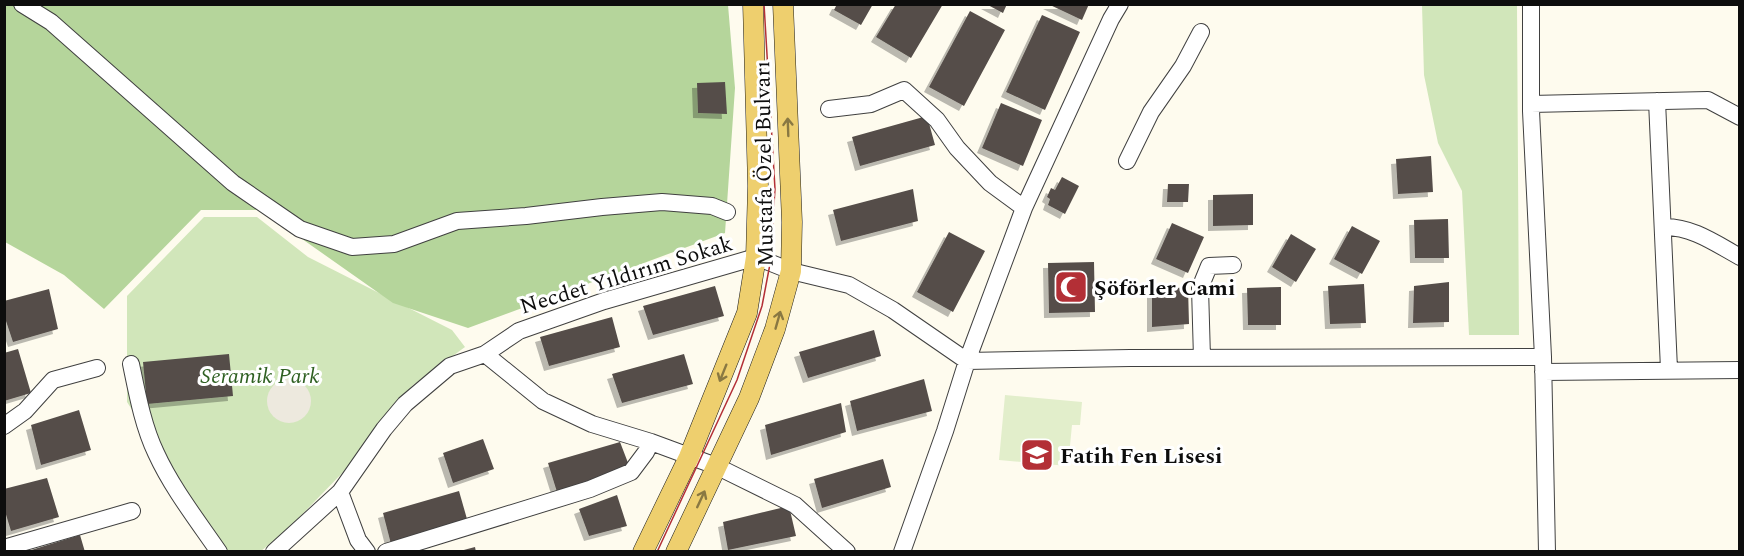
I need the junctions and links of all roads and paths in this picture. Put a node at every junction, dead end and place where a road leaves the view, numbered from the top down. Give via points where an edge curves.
1 (22, 4) edge
2 (753, 4) edge
3 (783, 4) edge
4 (1120, 4) edge
5 (1532, 4) edge
6 (1201, 32) dead end
7 (1657, 101) junction
8 (1531, 104) junction
9 (829, 109) dead end
10 (1740, 117) edge
11 (1127, 161) dead end
12 (1024, 208) junction
13 (727, 212) dead end
14 (1663, 226) junction
15 (1740, 256) edge
16 (756, 257) junction
17 (1233, 265) dead end
18 (791, 271) junction
19 (485, 354) junction
20 (1202, 358) junction
21 (967, 361) junction
22 (131, 364) dead end
23 (1543, 365) junction
24 (97, 368) dead end
25 (1670, 369) junction
26 (1740, 370) edge
27 (4, 426) edge
28 (651, 442) junction
29 (688, 457) junction
30 (716, 466) junction
31 (339, 492) junction
32 (132, 511) dead end
33 (4, 548) edge
34 (680, 549) edge
35 (219, 552) edge
36 (274, 552) edge
37 (367, 552) edge
38 (386, 552) edge
39 (643, 552) edge
40 (847, 552) edge
41 (902, 552) edge
42 (1547, 552) edge

1 - 13 street via 51,22 232,183 300,229 352,247 394,244 457,221 602,207 662,202 712,206
2 - 16 main road, Mustafa Özel Bulvarı
18 -> 3 main road, Mustafa Özel Bulvarı
4 - 12 street
5 - 8 street
6 - 11 street via 1151,112
7 - 8 street
7 - 10 street via 1708,100
7 - 14 street
8 - 23 street
9 - 12 street via 871,104 904,90 937,120 990,183
12 - 21 street
14 - 15 street via 1693,232
14 - 25 street
16 - 18 street, Necdet Yıldırım Sokak
16 - 19 street, Necdet Yıldırım Sokak via 604,301 519,331
16 -> 29 main road, Mustafa Özel Bulvarı via 747,313
17 - 20 street via 1209,266 1200,288
18 - 21 street, Necdet Yıldırım Sokak via 849,285
30 -> 18 main road, Mustafa Özel Bulvarı via 749,398 775,329
19 - 28 street via 543,401 592,424
19 - 31 street, Necdet Yıldırım Sokak via 450,366 405,404
20 - 21 street
20 - 23 street
21 - 41 street
22 - 35 street via 155,452
23 - 25 street
23 - 42 street
24 - 27 street via 53,380 26,411
25 - 26 street
28 - 29 street
28 - 38 street via 631,472 590,489
29 - 30 street
29 - 39 main road, Mustafa Özel Bulvarı
34 -> 30 main road, Mustafa Özel Bulvarı
30 - 40 street via 795,505
31 - 36 street, Necdet Yıldırım Sokak
31 - 37 street via 358,540
32 - 33 street

